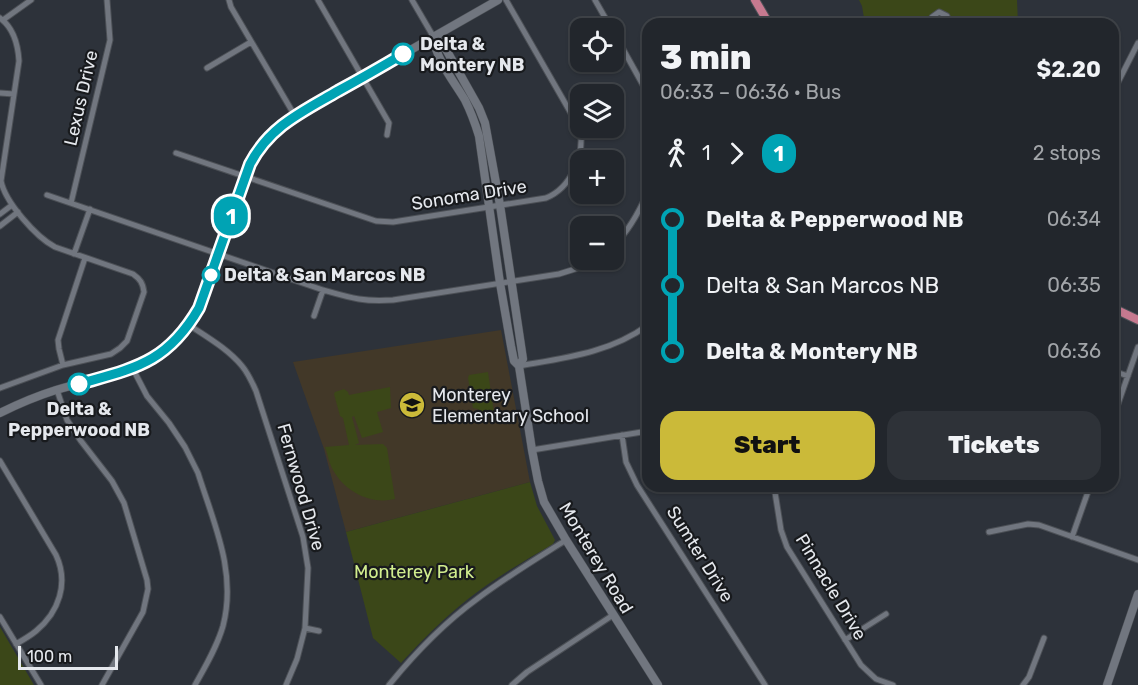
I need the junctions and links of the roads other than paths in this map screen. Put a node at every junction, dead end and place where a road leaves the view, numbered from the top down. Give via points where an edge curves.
1 (31, 0) edge
2 (107, 0) edge
3 (230, 0) edge
4 (318, 0) edge
5 (412, 0) edge
6 (498, 0) edge
7 (506, 0) edge
8 (595, 0) edge
9 (755, 0) edge
10 (605, 18) edge
11 (766, 18) edge
12 (932, 18) edge
13 (948, 18) edge
14 (2, 19) edge
15 (433, 36) junction
16 (251, 42) junction
17 (1138, 43) edge
18 (624, 51) edge
19 (207, 69) dead end
20 (363, 77) junction
21 (1119, 80) edge
22 (642, 83) edge
23 (0, 93) edge
24 (14, 94) junction
25 (295, 116) junction
26 (387, 135) dead end
27 (176, 153) dead end
28 (245, 176) junction
29 (46, 195) dead end
30 (71, 203) junction
31 (12, 205) junction
32 (500, 205) junction
33 (489, 207) junction
34 (642, 208) edge
35 (90, 209) junction
36 (18, 212) junction
37 (0, 214) edge
38 (0, 226) edge
39 (624, 234) edge
40 (218, 253) junction
41 (74, 254) junction
42 (85, 258) junction
43 (572, 270) edge
44 (500, 282) junction
45 (510, 282) junction
46 (323, 290) junction
47 (1119, 311) edge
48 (314, 316) dead end
49 (1138, 320) edge
50 (189, 325) junction
51 (642, 330) edge
52 (1138, 347) edge
53 (63, 365) junction
54 (519, 366) junction
55 (132, 369) junction
56 (1119, 373) edge
57 (1128, 376) junction
58 (0, 388) edge
59 (57, 390) junction
60 (1119, 401) edge
61 (0, 413) edge
62 (642, 432) edge
63 (621, 435) junction
64 (532, 450) junction
65 (0, 461) edge
66 (642, 491) edge
67 (643, 492) edge
68 (775, 492) edge
69 (1088, 492) edge
70 (989, 532) dead end
71 (1072, 537) junction
72 (566, 540) junction
73 (1138, 560) edge
74 (1138, 594) edge
75 (886, 614) dead end
76 (613, 615) junction
77 (0, 617) edge
78 (305, 628) junction
79 (319, 631) dead end
80 (1044, 638) dead end
81 (846, 640) junction
82 (16, 644) junction
83 (41, 685) edge
84 (102, 685) edge
85 (195, 685) edge
86 (286, 685) edge
87 (389, 685) edge
88 (512, 685) edge
89 (658, 685) edge
90 (765, 685) edge
91 (893, 685) edge
92 (1023, 685) edge
93 (1107, 685) edge

1 - 14 street
2 - 30 street, Lexus Drive via 110,40
3 - 16 street
4 - 20 street
5 - 15 street, Monterey Road
6 - 15 street
7 - 32 street, Sonoma Drive via 580,129 582,139 580,156 570,176 553,195
8 - 10 street
9 - 11 main road
12 - 13 street via 939,12
14 - 24 street via 18,48
15 - 20 street
15 - 32 street, Monterey Road via 443,44 485,123
15 - 33 street, Monterey Road via 435,49 474,120
16 - 19 street
16 - 25 street
17 - 21 street
18 - 22 street
20 - 25 street
20 - 26 street via 389,123
23 - 24 street
24 - 31 street via 1,181
25 - 28 street via 275,130 256,152
27 - 28 street, Sonoma Drive
28 - 33 street, Sonoma Drive via 376,221 393,222
28 - 40 street
29 - 30 street
30 - 35 street
31 - 36 street
31 - 37 street
32 - 33 street, Sonoma Drive
32 - 45 street, Monterey Road
33 - 44 street, Monterey Road
34 - 39 street
35 - 40 street
35 - 41 street
36 - 38 street
36 - 41 street via 37,236
40 - 46 street
40 - 50 street
41 - 42 street
42 - 53 street via 58,340
42 - 53 street via 133,274 143,284 144,292 127,341 120,348 111,354
43 - 45 street
44 - 45 street
44 - 46 street via 377,301 352,299
44 - 54 street, Monterey Road via 514,361
45 - 54 street, Monterey Road via 523,359
46 - 48 street
47 - 49 main road
50 - 55 street via 159,355
50 - 78 street, Fernwood Drive via 232,356 256,391 307,554
51 - 54 street via 576,357
52 - 57 street
53 - 58 street
54 - 64 street, Monterey Road
55 - 59 street
55 - 85 street via 192,460 225,562 223,627
56 - 57 street
57 - 60 street
59 - 61 street
59 - 84 street via 67,420 112,481 123,503 147,580 143,612
62 - 63 street
63 - 64 street
63 - 66 street, Sumter Drive via 626,462
64 - 72 street, Monterey Road via 544,502
65 - 82 street via 56,555 63,584 60,597 37,631
67 - 90 street, Sumter Drive
68 - 81 street, Pinnacle Drive via 783,539
69 - 71 street
70 - 71 street via 1028,524
71 - 73 street
72 - 76 street, Monterey Road
72 - 87 street via 448,622
74 - 93 street
75 - 81 street
76 - 88 street
76 - 89 street, Monterey Road
77 - 82 street
78 - 79 street
78 - 86 street, Fernwood Drive
80 - 92 street
81 - 91 street, Pinnacle Drive via 869,674
82 - 83 street

